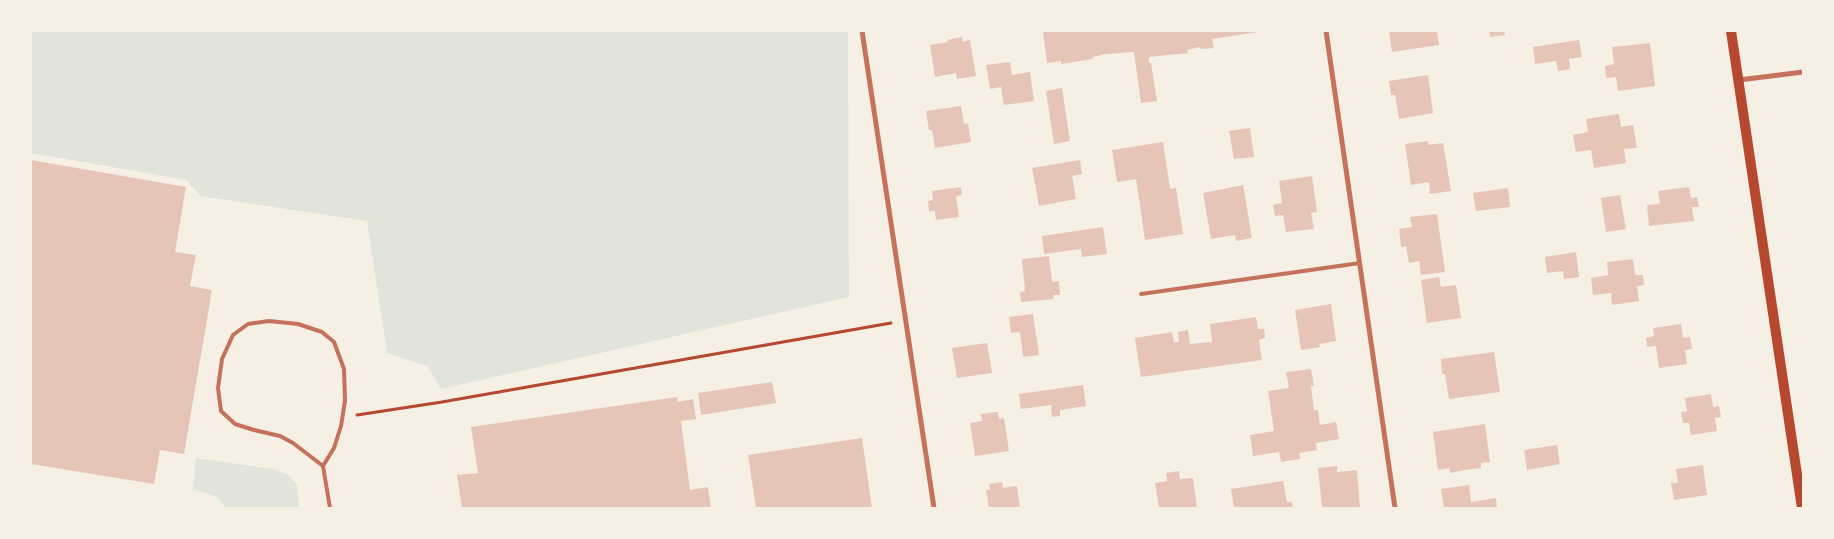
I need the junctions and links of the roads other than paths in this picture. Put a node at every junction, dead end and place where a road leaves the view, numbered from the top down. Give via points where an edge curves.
1 (862, 31) edge
2 (1326, 31) edge
3 (1731, 31) edge
4 (1803, 72) edge
5 (1738, 80) junction
6 (1360, 264) junction
7 (1141, 294) dead end
8 (323, 466) junction
9 (330, 508) edge
10 (934, 508) edge
11 (1395, 508) edge
12 (1802, 508) edge

1 - 10 street
2 - 6 street
3 - 5 main road
4 - 5 street
5 - 12 main road
6 - 7 lane
6 - 11 street
8 - 8 lane via 334,448 345,401 344,369 334,342 322,332 298,324 248,324 233,335 222,358 218,388 221,411 235,424 280,436 293,443
8 - 9 lane

